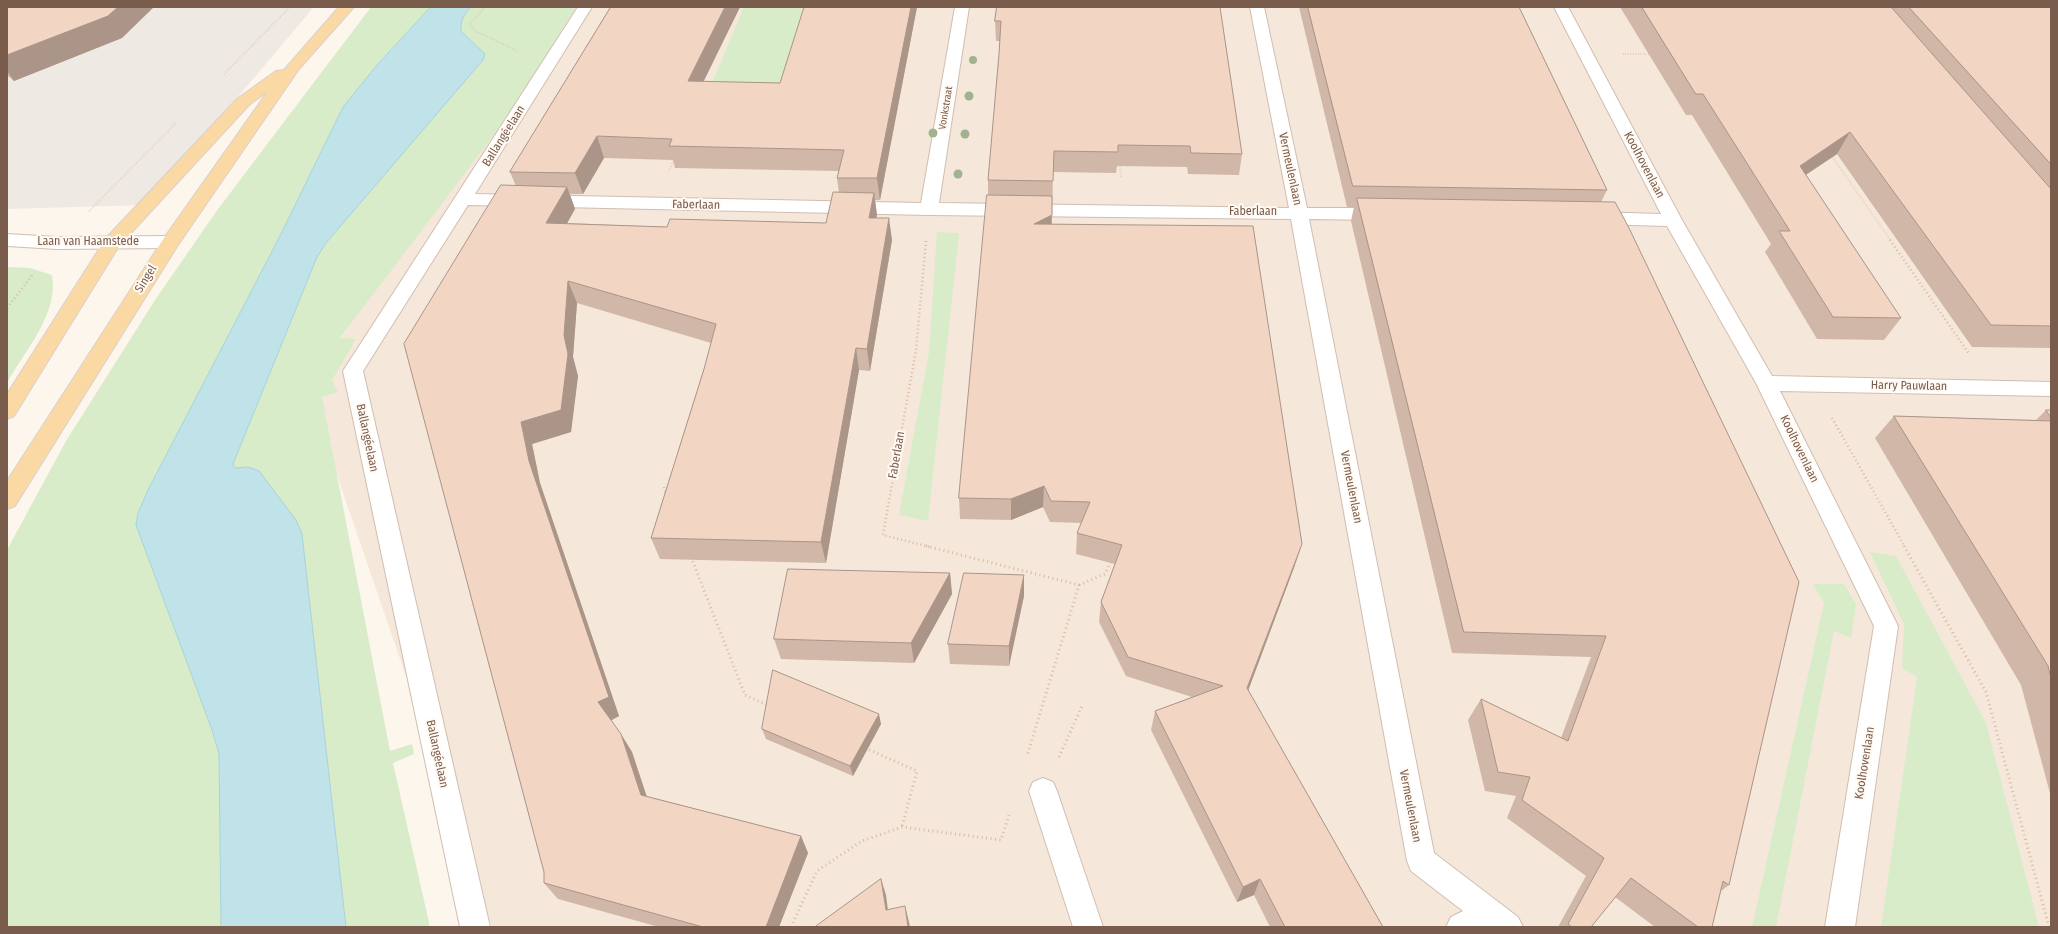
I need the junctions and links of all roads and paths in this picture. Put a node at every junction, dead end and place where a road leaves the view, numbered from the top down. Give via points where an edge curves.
1 (290, 7) edge
2 (346, 7) edge
3 (486, 7) edge
4 (585, 7) edge
5 (962, 7) edge
6 (1257, 7) edge
7 (1561, 7) edge
8 (553, 58) junction
9 (294, 66) junction
10 (224, 74) dead end
11 (179, 119) dead end
12 (1830, 154) edge
13 (676, 155) edge
14 (1120, 160) edge
15 (1121, 183) dead end
16 (463, 199) junction
17 (656, 204) junction
18 (929, 209) junction
19 (1299, 212) junction
20 (1402, 214) edge
21 (1578, 218) edge
22 (1673, 220) junction
23 (7, 240) edge
24 (112, 242) junction
25 (170, 242) junction
26 (57, 243) junction
27 (1766, 383) junction
28 (1812, 384) junction
29 (1993, 388) junction
30 (2051, 389) edge
31 (7, 411) edge
32 (664, 487) dead end
33 (667, 495) edge
34 (7, 500) edge
35 (690, 554) edge
36 (1114, 554) edge
37 (1079, 585) junction
38 (1083, 704) dead end
39 (774, 708) edge
40 (860, 746) edge
41 (1026, 757) dead end
42 (1043, 790) joint
43 (1010, 810) dead end
44 (902, 828) junction
45 (1499, 920) edge
46 (475, 927) edge
47 (791, 927) edge
48 (1088, 927) edge
49 (1461, 927) edge
50 (1840, 927) edge
51 (2049, 927) edge

1 - 10 path
2 - 9 main road, Singel
3 - 8 path via 470,24 475,31 528,56
4 - 8 street, Ballangéelaan
5 - 18 street, Vonkstraat
6 - 19 street, Vermeulenlaan
7 - 22 street, Koolhovenlaan
8 - 16 street, Ballangéelaan
9 - 24 main road, Singel via 243,102
9 - 25 main road, Singel
11 - 26 path
12 - 29 path
13 - 17 path
14 - 15 path
16 - 17 street, Faberlaan
16 - 46 street, Ballangéelaan via 353,371
17 - 18 street, Faberlaan
18 - 19 street, Faberlaan
18 - 37 path, Faberlaan via 916,350 883,535
19 - 20 street, Faberlaan
19 - 45 street, Vermeulenlaan via 1420,861
21 - 22 street
22 - 27 street, Koolhovenlaan
23 - 26 street, Laan van Haamstede
24 - 25 street, Laan van Haamstede
24 - 26 street, Laan van Haamstede
24 - 31 main road, Singel
25 - 34 main road, Singel
27 - 28 street, Harry Pauwlaan
27 - 50 street, Koolhovenlaan via 1886,626
28 - 29 street, Harry Pauwlaan
28 - 51 path via 1986,692
29 - 30 street, Harry Pauwlaan
32 - 33 path
35 - 39 path via 745,695
36 - 37 path via 1106,574
37 - 41 path
38 - 42 path
40 - 44 path via 917,771
42 - 48 street
43 - 44 path via 1001,840
44 - 47 path via 862,841 817,871
45 - 49 street

